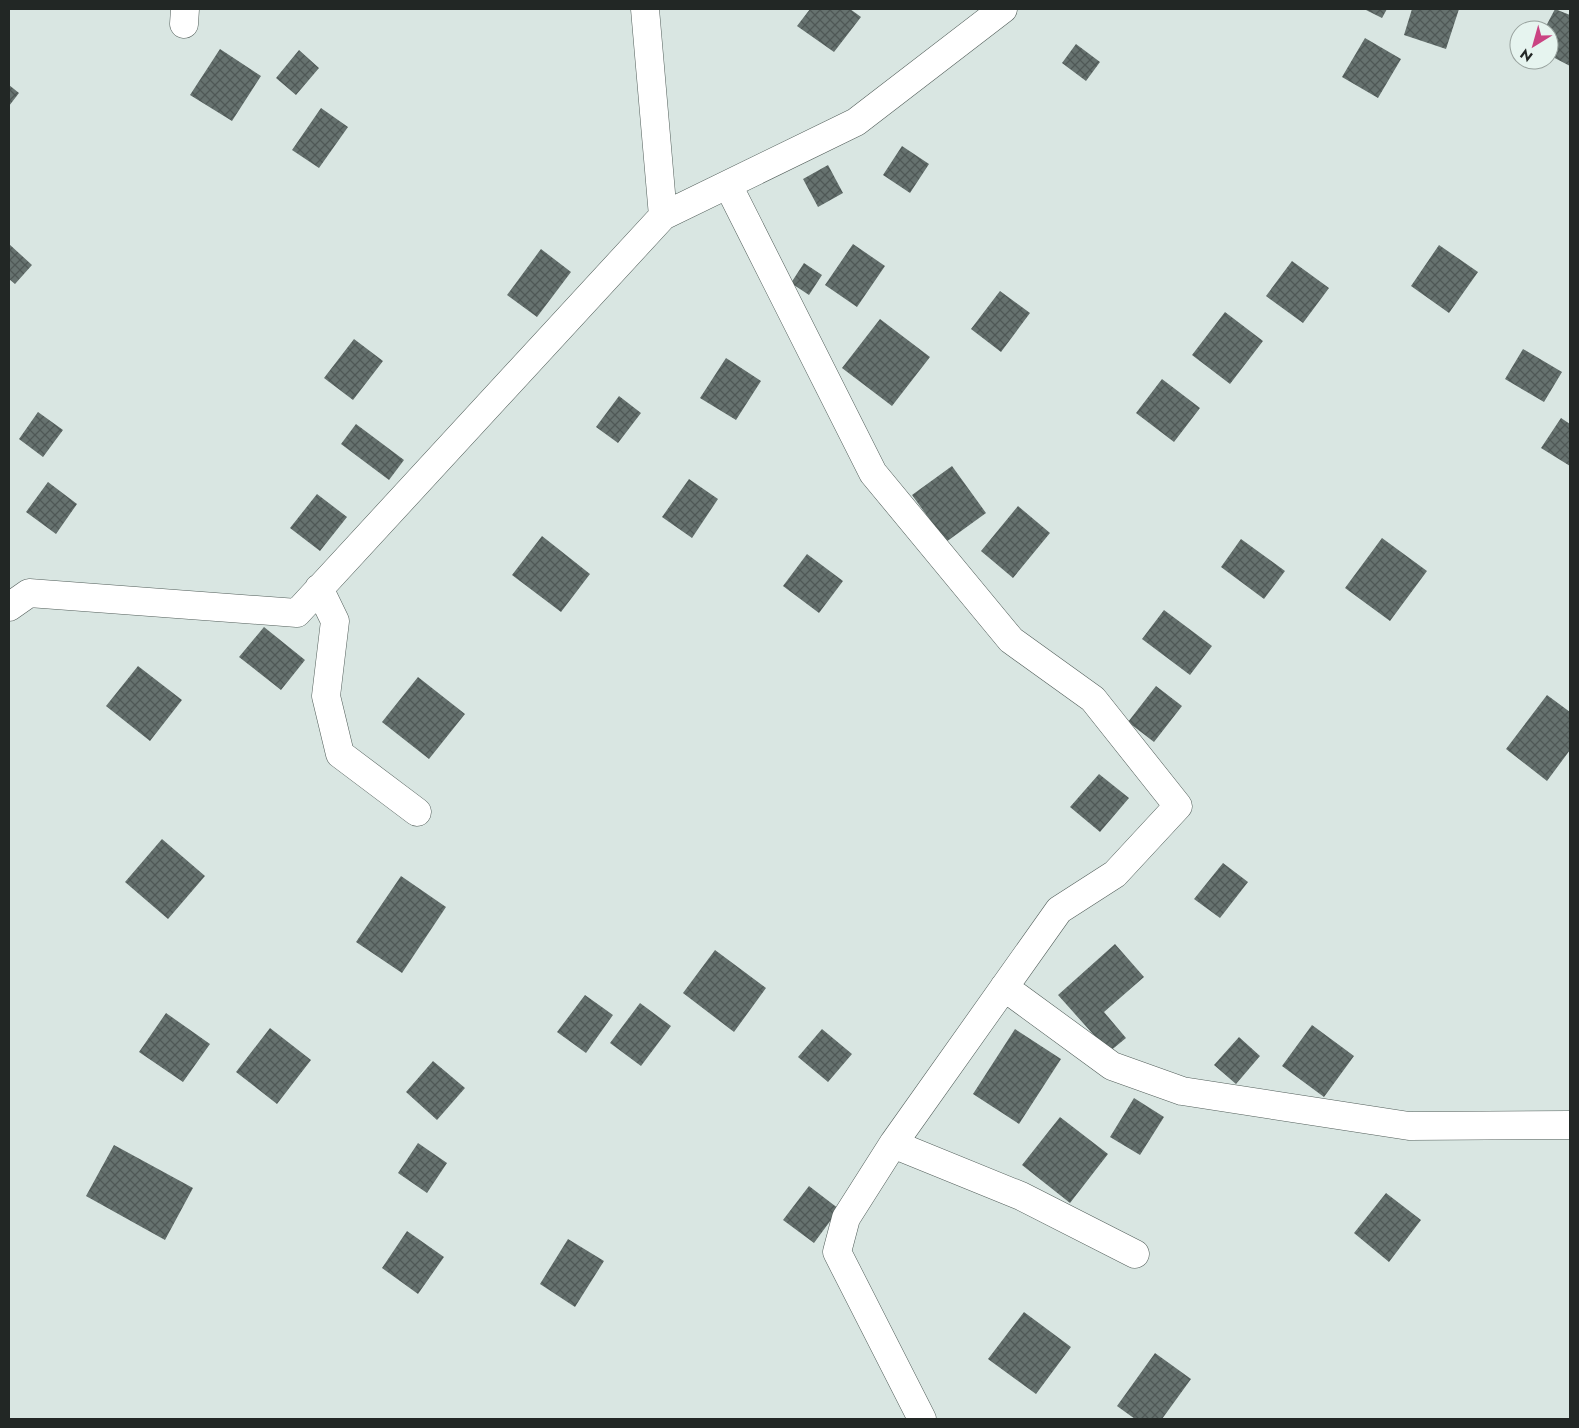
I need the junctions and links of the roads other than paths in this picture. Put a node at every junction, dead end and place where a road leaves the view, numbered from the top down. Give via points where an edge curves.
1 (645, 9) edge
2 (1002, 9) edge
3 (728, 185) junction
4 (663, 216) junction
5 (320, 588) junction
6 (9, 607) edge
7 (417, 812) dead end
8 (1004, 987) junction
9 (1570, 1125) edge
10 (893, 1144) junction
11 (1135, 1254) dead end
12 (922, 1419) edge

1 - 4 street
2 - 3 street via 856,122
3 - 4 street
3 - 8 street via 873,473 1011,640 1093,699 1178,806 1115,874 1059,910
4 - 5 street
5 - 6 street via 296,613 29,594
5 - 7 street via 335,621 326,696 340,754
8 - 9 street via 1112,1066 1182,1091 1409,1126
8 - 10 street
10 - 11 street via 1021,1196
10 - 12 street via 846,1218 837,1252

